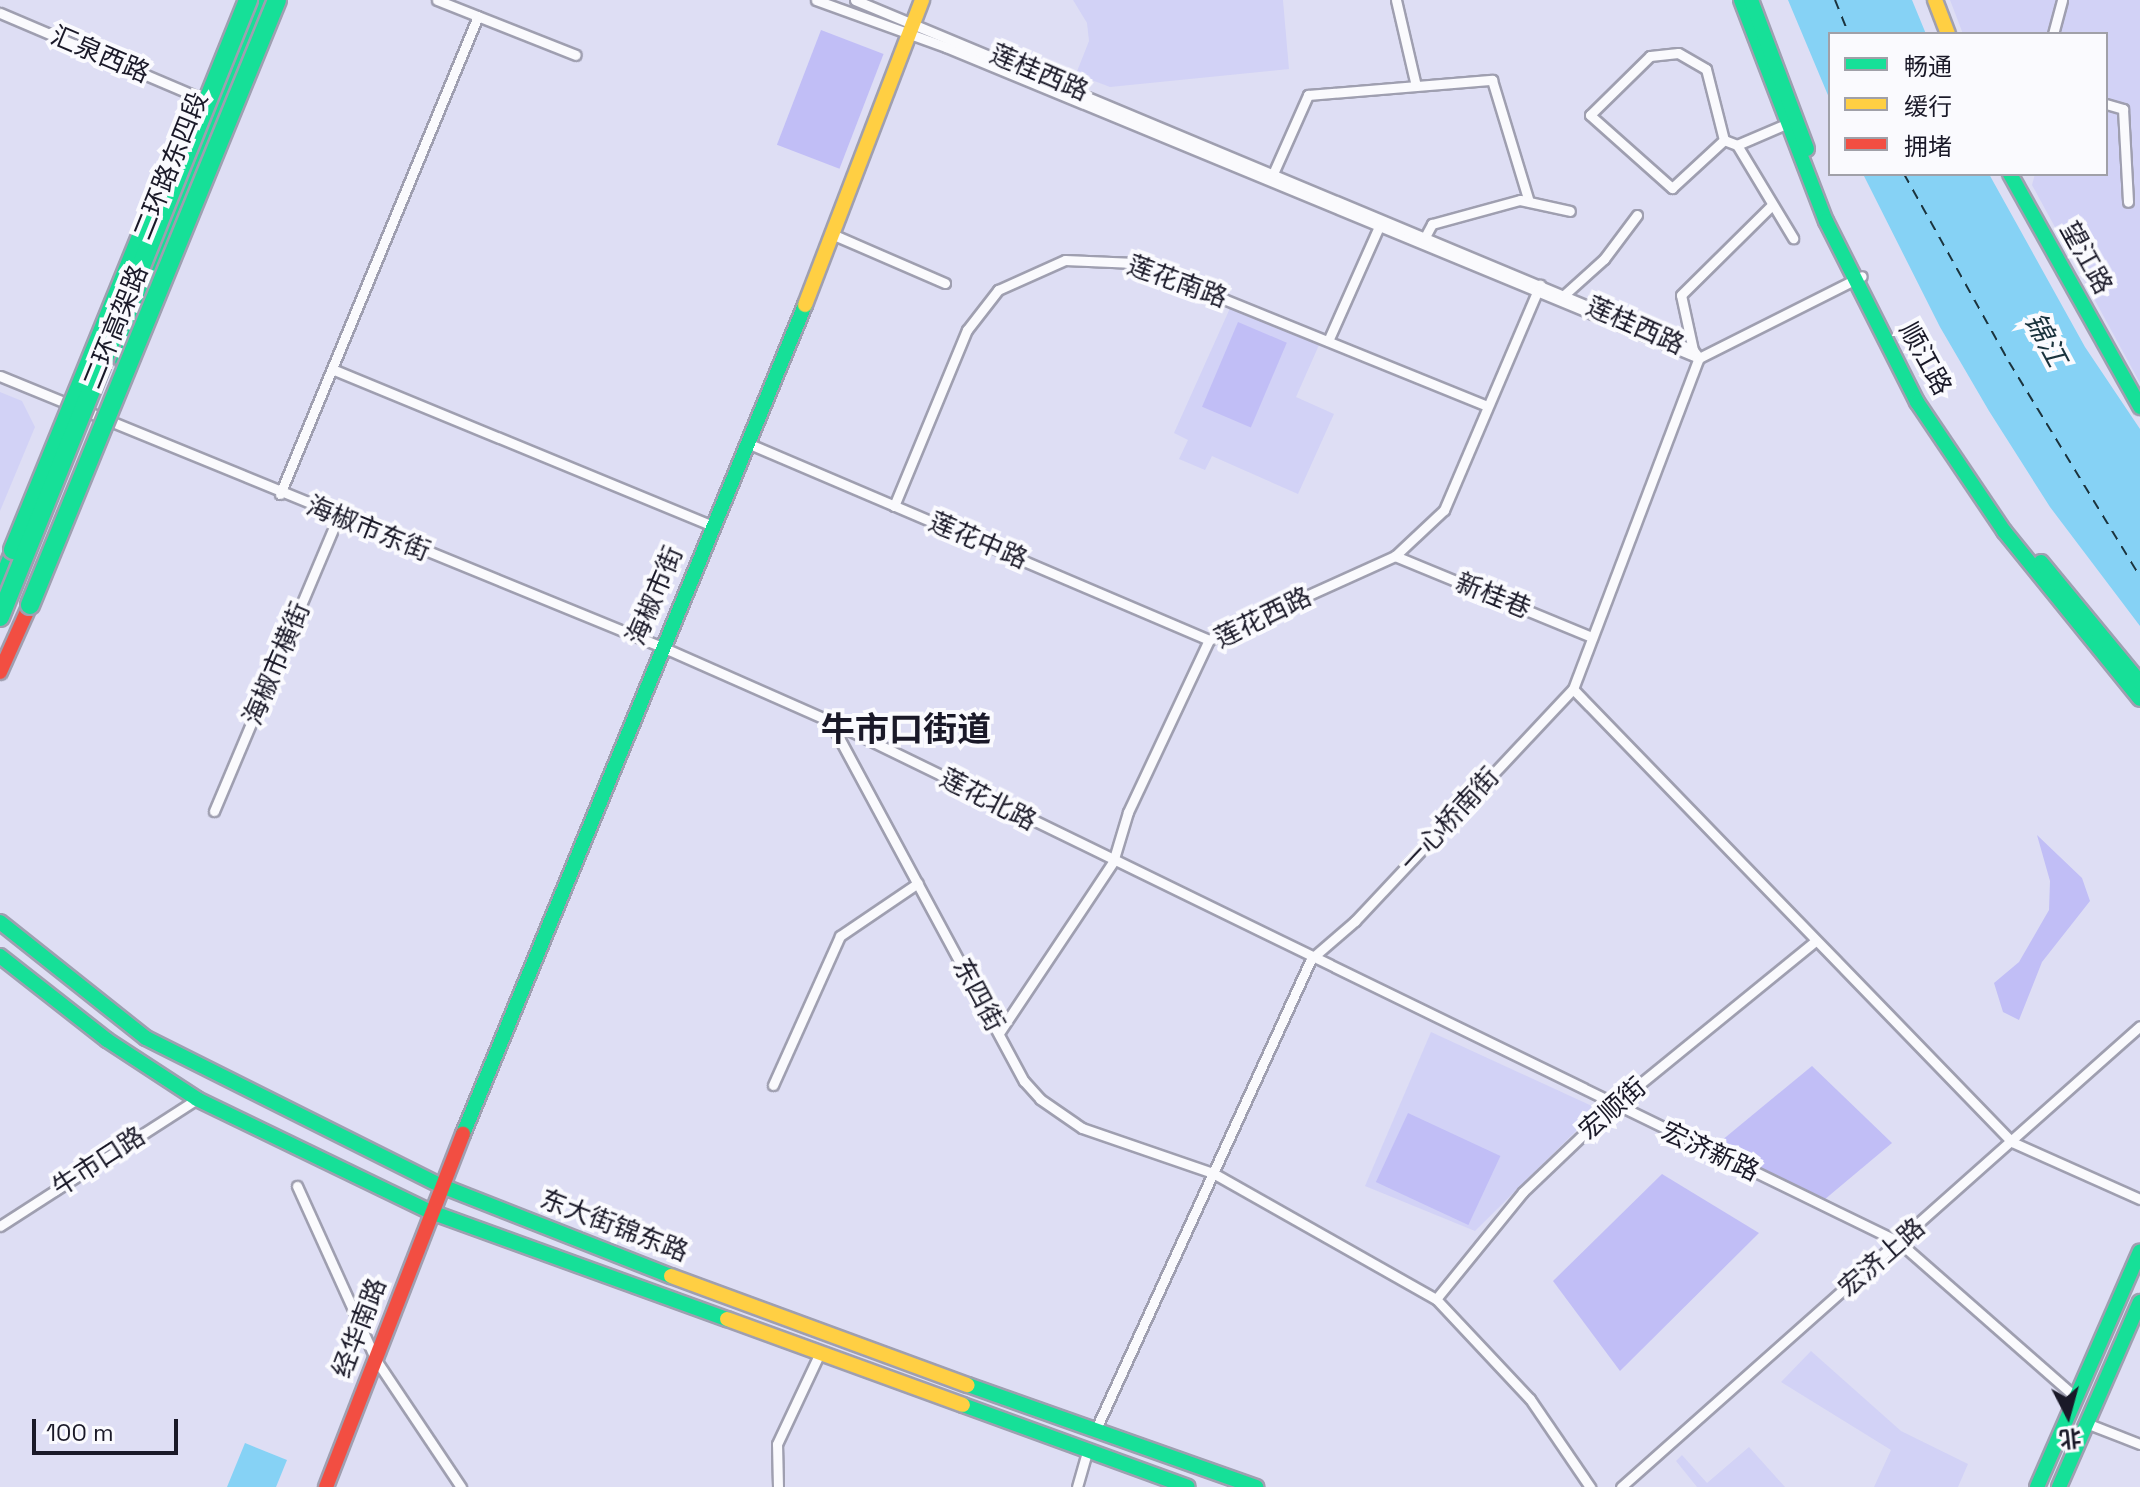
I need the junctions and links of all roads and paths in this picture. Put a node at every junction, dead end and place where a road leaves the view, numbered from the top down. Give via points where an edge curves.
1 (246, 0) edge
2 (267, 0) edge
3 (277, 0) edge
4 (437, 0) edge
5 (816, 0) edge
6 (855, 0) edge
7 (922, 0) edge
8 (1396, 0) edge
9 (1741, 0) edge
10 (1751, 0) edge
11 (1935, 0) edge
12 (2062, 0) edge
13 (0, 13) edge
14 (478, 16) junction
15 (912, 29) junction
16 (1947, 32) edge
17 (2054, 32) edge
18 (576, 55) dead end
19 (1416, 86) junction
20 (209, 103) junction
21 (2108, 105) edge
22 (1786, 124) junction
23 (1724, 140) junction
24 (1737, 145) junction
25 (1274, 173) junction
26 (2011, 176) edge
27 (1269, 183) junction
28 (1529, 202) junction
29 (2128, 202) dead end
30 (1772, 205) junction
31 (1570, 211) dead end
32 (1637, 215) dead end
33 (1382, 219) junction
34 (1377, 229) junction
35 (834, 235) junction
36 (1425, 237) junction
37 (1793, 238) dead end
38 (1858, 279) junction
39 (945, 283) dead end
40 (1538, 290) junction
41 (1564, 295) junction
42 (1328, 341) junction
43 (1696, 354) junction
44 (332, 369) junction
45 (0, 376) edge
46 (1487, 406) junction
47 (2140, 407) edge
48 (75, 409) junction
49 (98, 418) junction
50 (747, 443) junction
51 (280, 494) junction
52 (894, 506) junction
53 (338, 517) junction
54 (712, 526) junction
55 (52, 555) junction
56 (1395, 556) junction
57 (0, 582) edge
58 (0, 598) edge
59 (0, 617) edge
60 (1592, 637) junction
61 (1209, 640) junction
62 (662, 647) junction
63 (4, 659) edge
64 (0, 672) edge
65 (0, 682) edge
66 (2140, 682) edge
67 (1573, 689) junction
68 (2140, 699) edge
69 (830, 721) junction
70 (214, 811) dead end
71 (1113, 862) junction
72 (918, 883) junction
73 (0, 922) edge
74 (1814, 942) junction
75 (0, 956) edge
76 (1311, 959) junction
77 (2140, 1026) edge
78 (999, 1033) junction
79 (773, 1085) dead end
80 (197, 1099) junction
81 (1613, 1106) junction
82 (2012, 1142) junction
83 (1213, 1173) junction
84 (297, 1186) dead end
85 (442, 1186) junction
86 (2140, 1199) edge
87 (431, 1212) junction
88 (0, 1226) edge
89 (1899, 1242) junction
90 (2140, 1251) edge
91 (1436, 1299) junction
92 (2140, 1302) edge
93 (818, 1357) junction
94 (376, 1360) junction
95 (2074, 1396) junction
96 (2086, 1423) junction
97 (1095, 1431) junction
98 (2140, 1444) edge
99 (1087, 1453) junction
100 (1248, 1486) edge
101 (326, 1487) edge
102 (461, 1487) edge
103 (778, 1487) edge
104 (1077, 1487) edge
105 (1188, 1487) edge
106 (1590, 1487) edge
107 (1621, 1487) edge
108 (2037, 1487) edge
109 (2059, 1487) edge

1 - 20 main road, 二环高架路, bridge
2 - 20 main road, 二环路东四段
3 - 55 main road, 二环高架路, bridge
4 - 14 street
5 - 15 street
6 - 15 street
7 - 15 main road, 海椒市街
8 - 19 street
9 - 22 main road, 顺江路
10 - 38 main road, 顺江路
11 - 16 main road
12 - 17 street
13 - 20 street, 汇泉西路
14 - 18 street
14 - 44 street
15 - 25 street, 莲桂西路
15 - 27 street, 莲桂西路
15 - 35 main road, 海椒市街
19 - 25 street via 1308,95
19 - 28 street via 1492,80
20 - 48 main road, 二环路东四段
20 - 49 main road, 二环路东四段
20 - 55 main road, bridge via 215,173 80,512
20 - 57 main road, bridge via 137,239
20 - 59 main road, 二环高架路, bridge
21 - 29 street via 2123,109
22 - 24 street
22 - 38 main road, 顺江路
23 - 23 street via 1672,188 1590,115 1650,56 1678,53 1706,69
23 - 24 street
24 - 30 street
25 - 27 street
25 - 33 street, 莲桂西路
26 - 47 main road, 望江路
27 - 34 street, 莲桂西路
28 - 31 street
28 - 36 street via 1432,224
30 - 37 street
30 - 43 street via 1681,295
32 - 41 street via 1604,259
33 - 34 street
33 - 36 street, 莲桂西路
34 - 40 street, 莲桂西路
34 - 42 street
35 - 39 street
35 - 50 main road, 海椒市街
36 - 40 street, 莲桂西路
38 - 43 street
38 - 66 main road, 顺江路 via 1976,475
38 - 68 main road, 顺江路 via 1917,402 1968,480
40 - 41 street, 莲桂西路
40 - 43 street, 莲桂西路
40 - 46 street, 莲花西路
41 - 43 street, 莲桂西路
42 - 46 street, 莲花南路
42 - 52 street, 莲花南路 via 1135,263 1065,260 998,290 967,330
43 - 60 street, 一心桥南街
44 - 51 street
44 - 54 street
45 - 48 street, 海椒市东街
46 - 56 street, 莲花西路 via 1444,510
48 - 49 street, 海椒市东街
48 - 58 main road, 二环路东四段
49 - 51 street, 海椒市东街
49 - 63 main road, 二环路东四段
50 - 52 street, 莲花中路
50 - 54 main road, 海椒市街
51 - 53 street, 海椒市东街
52 - 61 street, 莲花中路
53 - 62 street, 海椒市东街
53 - 70 street, 海椒市横街
54 - 62 main road, 海椒市街
55 - 63 main road, 二环高架路, bridge
56 - 60 street, 新桂巷
56 - 61 street, 莲花西路
60 - 67 street, 一心桥南街
61 - 71 street, 莲花西路 via 1128,812
62 - 69 street, 莲花北路
62 - 85 main road, 海椒市街
63 - 64 main road, 二环高架路
63 - 65 main road
67 - 74 street
67 - 76 street, 一心桥南街 via 1355,921
69 - 71 street, 莲花北路
69 - 72 street, 东四街
71 - 76 street, 莲花北路
71 - 78 street, 莲花西路
72 - 78 street, 东四街
72 - 79 street via 840,936
73 - 85 main road, 东大街锦东路 via 146,1038 231,1085
74 - 81 street, 宏顺街
74 - 82 street
75 - 80 main road, 东大街锦东路 via 96,1032
76 - 81 street, 宏济新路
76 - 83 street, 一心桥南街
77 - 82 street, 宏济上路
78 - 83 street, 东四街 via 1024,1081 1062,1115 1082,1128
80 - 87 main road, 东大街锦东路
80 - 88 street, 牛市口路
81 - 89 street, 宏济新路
81 - 91 street, 宏顺街 via 1523,1192
82 - 86 street
82 - 89 street, 宏济上路
83 - 91 street, 东四街
83 - 97 street, 一心桥南街
84 - 94 street
85 - 87 main road, 经华南路
85 - 97 main road, 东大街锦东路 via 766,1313
87 - 93 main road, 东大街锦东路
87 - 94 main road, 经华南路
89 - 95 street, 宏济新路
89 - 107 street, 宏济上路
90 - 95 main road
91 - 106 street, 东四街 via 1530,1399
92 - 96 main road
93 - 99 main road, 东大街锦东路
93 - 103 street via 777,1444
94 - 101 main road, 经华南路
94 - 102 street
95 - 108 main road
96 - 98 street
96 - 109 main road
97 - 100 main road, 东大街锦东路
99 - 104 street
99 - 105 main road, 东大街锦东路

